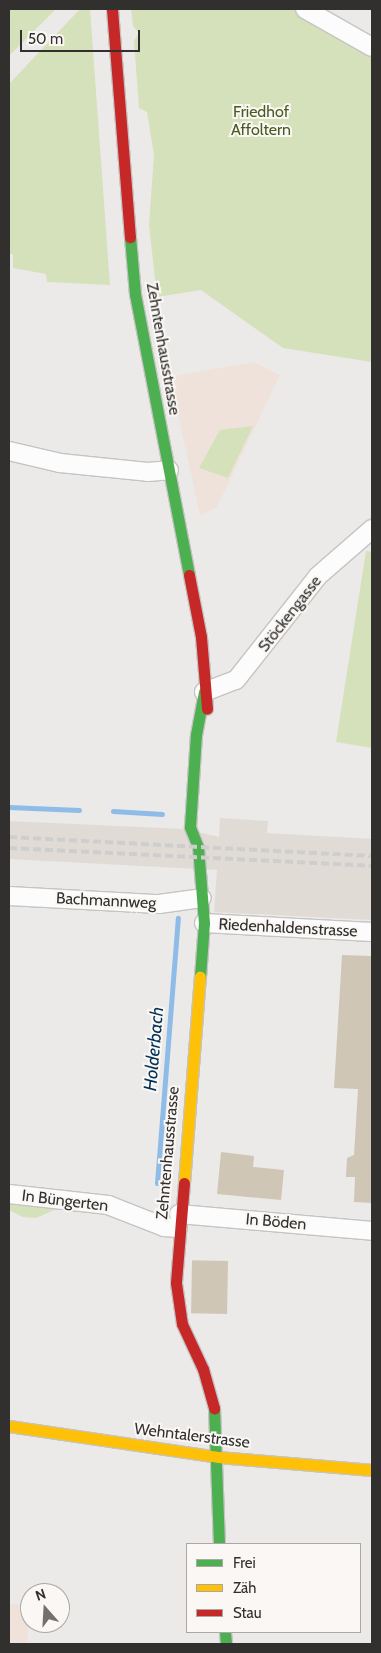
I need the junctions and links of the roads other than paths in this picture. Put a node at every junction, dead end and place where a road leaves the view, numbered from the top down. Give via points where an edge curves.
1 (112, 9) edge
2 (306, 9) edge
3 (372, 48) edge
4 (9, 451) edge
5 (169, 470) junction
6 (372, 529) edge
7 (204, 692) junction
8 (210, 727) dead end
9 (206, 828) dead end
10 (198, 847) junction
11 (9, 896) edge
12 (202, 898) junction
13 (204, 923) junction
14 (372, 932) edge
15 (9, 1194) edge
16 (179, 1221) junction
17 (372, 1232) edge
18 (9, 1426) edge
19 (218, 1456) junction
20 (372, 1470) edge
21 (219, 1543) edge

1 - 5 street, Zehntenhausstrasse via 135,294
2 - 3 street
4 - 5 street via 60,463 148,472
5 - 7 street, Zehntenhausstrasse via 201,637
6 - 7 street, Stöckengasse via 318,576 236,680
7 - 8 street, Zehntenhausstrasse
7 - 10 street, Zehntenhausstrasse via 196,735 190,827
9 - 10 street, Zehntenhausstrasse
10 - 12 street, Zehntenhausstrasse
11 - 12 street, Bachmannweg via 159,904
12 - 13 street, Zehntenhausstrasse
13 - 14 street, Riedenhaldenstrasse
13 - 16 street, Zehntenhausstrasse
15 - 16 street, In Büngerten via 108,1205 164,1227
16 - 17 street, In Böden
16 - 19 street, Zehntenhausstrasse via 177,1304 210,1392
18 - 19 street, Wehntalerstrasse
19 - 20 street, Wehntalerstrasse
19 - 21 street, Zehntenhausstrasse

